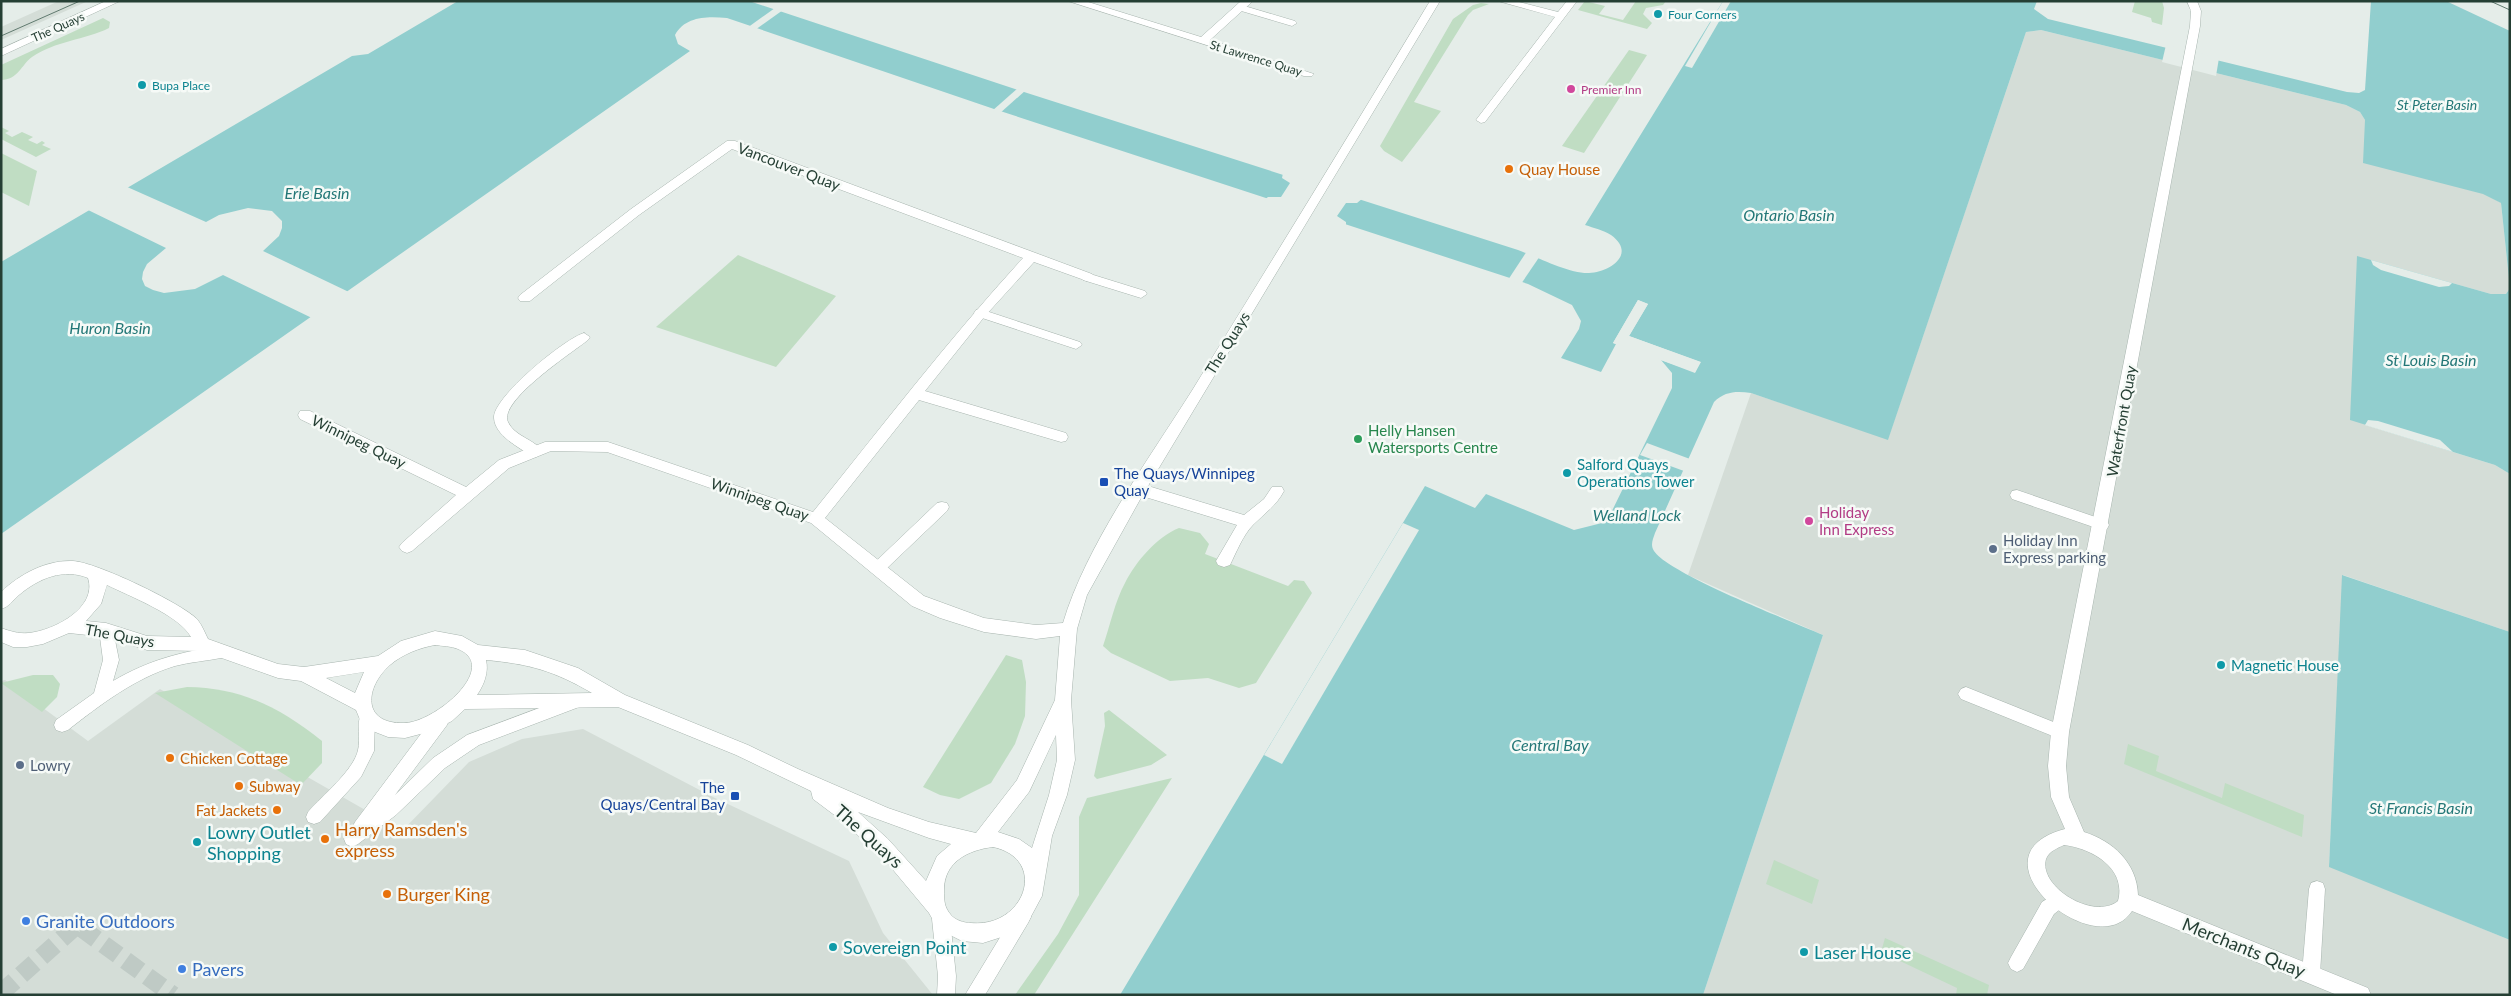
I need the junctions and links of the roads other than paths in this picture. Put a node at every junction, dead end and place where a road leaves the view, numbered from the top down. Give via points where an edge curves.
1 (114, 1) edge
2 (1073, 1) edge
3 (1435, 1) edge
4 (1503, 1) edge
5 (1572, 1) edge
6 (2192, 1) edge
7 (1245, 5) edge
8 (1562, 16) junction
9 (1292, 23) dead end
10 (1203, 41) junction
11 (1, 53) edge
12 (1308, 74) dead end
13 (1481, 120) dead end
14 (1031, 257) junction
15 (1086, 278) joint
16 (1141, 294) dead end
17 (525, 298) dead end
18 (980, 312) junction
19 (584, 337) dead end
20 (1076, 345) dead end
21 (914, 393) junction
22 (305, 415) dead end
23 (1061, 437) dead end
24 (536, 452) junction
25 (1138, 490) junction
26 (1277, 492) dead end
27 (467, 494) junction
28 (2016, 495) dead end
29 (942, 507) dead end
30 (816, 519) junction
31 (1246, 522) junction
32 (2102, 525) junction
33 (407, 547) dead end
34 (1224, 561) dead end
35 (878, 568) junction
36 (96, 576) junction
37 (2, 603) edge
38 (68, 626) junction
39 (1069, 628) junction
40 (106, 630) junction
41 (1, 635) edge
42 (20, 641) junction
43 (202, 644) junction
44 (1, 649) edge
45 (220, 652) junction
46 (476, 652) junction
47 (382, 662) junction
48 (304, 674) junction
49 (1966, 694) dead end
50 (101, 695) junction
51 (619, 700) junction
52 (1063, 700) junction
53 (577, 701) junction
54 (464, 702) junction
55 (364, 712) junction
56 (442, 720) junction
57 (62, 725) dead end
58 (2060, 732) junction
59 (792, 775) junction
60 (314, 817) dead end
61 (2078, 838) junction
62 (978, 840) junction
63 (1035, 880) junction
64 (2316, 889) dead end
65 (2127, 900) junction
66 (2058, 901) junction
67 (1027, 908) junction
68 (939, 914) junction
69 (2017, 963) dead end
70 (2311, 974) junction
71 (946, 995) edge
72 (974, 995) edge
73 (2361, 995) edge

1 - 11 street, The Quays
2 - 10 street, St Lawrence Quay
3 - 25 street, The Quays
4 - 8 lane
5 - 8 lane
6 - 32 street, Waterfront Quay via 2196,11 2191,47
7 - 9 lane
7 - 10 street, St Lawrence Quay
8 - 13 lane
10 - 12 street, St Lawrence Quay
14 - 15 street, Vancouver Quay
14 - 17 street, Vancouver Quay via 731,144 635,212
14 - 18 street
15 - 16 lane
18 - 20 lane
18 - 21 street
19 - 24 lane via 514,391 501,406 500,418 507,430
21 - 23 street
21 - 30 street
22 - 27 street, Winnipeg Quay
24 - 27 street, Winnipeg Quay via 504,464
24 - 30 street, Winnipeg Quay via 550,446 608,447
25 - 31 street
25 - 39 street, The Quays via 1079,595
26 - 31 street
27 - 33 street, Winnipeg Quay
28 - 32 lane
29 - 35 lane
30 - 35 street, Winnipeg Quay
31 - 34 street
32 - 58 street, Waterfront Quay
35 - 39 street, Winnipeg Quay via 918,601 984,625 1036,632
36 - 37 street via 76,567 54,569 19,586
36 - 38 street via 99,587 92,603
36 - 43 street via 162,603 191,623
38 - 40 street, The Quays
38 - 42 street via 45,637
39 - 52 street, The Quays
40 - 43 street, The Quays via 147,643
40 - 50 lane via 111,660
41 - 42 street
42 - 44 street
43 - 45 street, The Quays
45 - 48 street, The Quays via 278,671
45 - 50 lane via 173,660
46 - 47 street via 466,643 451,638 435,638 398,650
46 - 51 street, The Quays via 525,658 562,670
46 - 54 street via 480,663 479,676
47 - 48 street, The Quays
47 - 55 street via 363,691
48 - 55 street, The Quays
49 - 58 lane
50 - 57 lane
51 - 53 street, The Quays
51 - 59 street, The Quays via 742,750
52 - 62 street, The Quays via 1034,768
52 - 63 street, The Quays via 1066,760 1043,836
53 - 54 street, The Quays
53 - 56 lane via 473,740 439,764 390,810 352,839
54 - 56 street
55 - 56 street via 377,727 390,731 406,731
55 - 60 lane via 366,751 355,772
58 - 61 street, Waterfront Quay via 2057,766 2060,797
59 - 62 street, The Quays via 903,822
59 - 68 street, The Quays via 829,800 882,845 902,864
61 - 65 street via 2091,842 2115,860 2128,883
61 - 66 street via 2052,839 2038,854 2039,877
62 - 63 street via 993,839 1014,845 1028,858
62 - 68 street via 958,849 943,863 936,876 933,890
63 - 67 street
64 - 70 lane
65 - 66 street via 2116,914 2103,917 2072,911
65 - 70 street, Merchants Quay
66 - 69 lane via 2048,908 2038,923
67 - 68 street via 1014,922 988,934 966,934 948,925
67 - 72 lane
68 - 71 lane via 947,976
70 - 73 street, Merchants Quay

